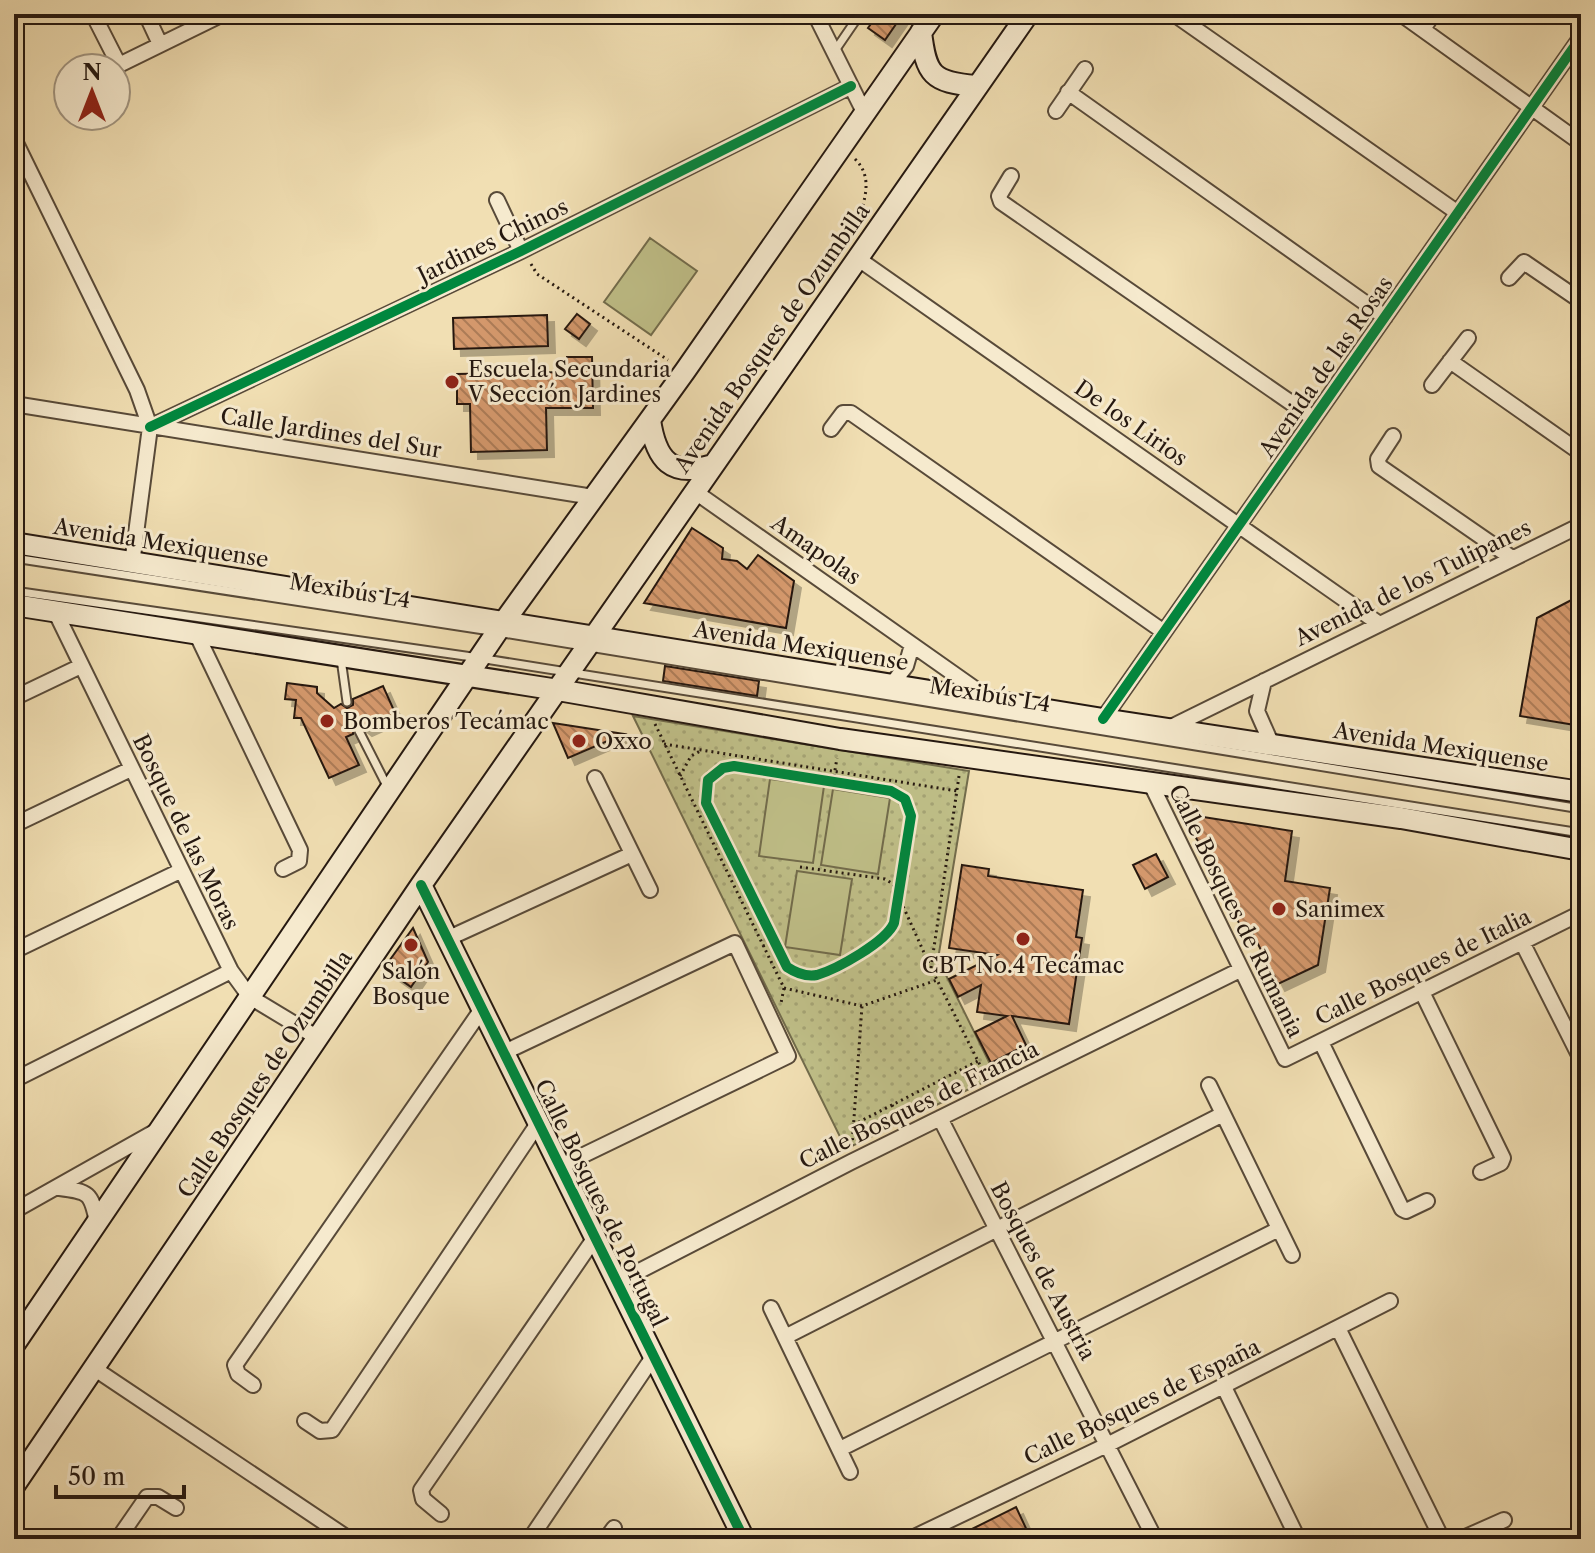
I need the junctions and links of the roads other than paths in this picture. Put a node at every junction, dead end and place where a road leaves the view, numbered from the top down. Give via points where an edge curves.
1 (93, 14) edge
2 (146, 14) edge
3 (223, 14) edge
4 (815, 14) edge
5 (860, 14) edge
6 (934, 14) edge
7 (1028, 14) edge
8 (1174, 14) edge
9 (1401, 14) edge
10 (1433, 14) edge
11 (203, 18) edge
12 (1423, 29) junction
13 (921, 32) junction
14 (1581, 37) edge
15 (160, 44) junction
16 (834, 52) junction
17 (1085, 69) dead end
18 (851, 86) junction
19 (976, 86) junction
20 (1068, 92) junction
21 (1531, 108) junction
22 (1056, 111) dead end
23 (864, 112) junction
24 (14, 139) edge
25 (1581, 143) edge
26 (1011, 176) dead end
27 (497, 200) dead end
28 (1458, 213) junction
29 (521, 251) junction
30 (857, 258) junction
31 (1509, 278) dead end
32 (1581, 301) edge
33 (1385, 317) junction
34 (1468, 338) dead end
35 (1450, 361) junction
36 (1432, 385) dead end
37 (14, 404) edge
38 (1313, 418) junction
39 (650, 420) junction
40 (150, 427) junction
41 (831, 429) dead end
42 (1393, 436) dead end
43 (1581, 453) edge
44 (713, 465) junction
45 (694, 491) junction
46 (593, 497) junction
47 (1581, 525) edge
48 (1239, 526) junction
49 (14, 543) edge
50 (14, 558) edge
51 (1512, 558) junction
52 (132, 564) junction
53 (14, 591) edge
54 (14, 605) edge
55 (55, 611) junction
56 (1378, 623) junction
57 (500, 627) junction
58 (1164, 632) junction
59 (197, 635) junction
60 (589, 642) junction
61 (912, 645) junction
62 (340, 657) junction
63 (81, 666) junction
64 (473, 667) junction
65 (1264, 681) junction
66 (563, 682) junction
67 (892, 684) junction
68 (14, 698) edge
69 (992, 700) junction
70 (347, 702) dead end
71 (1103, 719) junction
72 (1167, 729) junction
73 (359, 731) dead end
74 (1272, 745) junction
75 (131, 769) junction
76 (595, 778) dead end
77 (1150, 782) junction
78 (390, 792) junction
79 (1581, 792) edge
80 (1581, 809) edge
81 (14, 825) edge
82 (1581, 833) edge
83 (1581, 850) edge
84 (632, 854) junction
85 (283, 869) dead end
86 (180, 871) junction
87 (421, 885) junction
88 (650, 890) dead end
89 (1581, 913) edge
90 (449, 938) junction
91 (1522, 942) junction
92 (14, 951) edge
93 (1240, 970) junction
94 (231, 971) junction
95 (1422, 992) junction
96 (250, 997) junction
97 (482, 1009) junction
98 (318, 1038) junction
99 (1321, 1042) junction
100 (505, 1052) junction
101 (1285, 1059) joint
102 (1581, 1059) edge
103 (14, 1080) edge
104 (1209, 1085) dead end
105 (1223, 1114) junction
106 (940, 1118) junction
107 (539, 1122) junction
108 (156, 1131) junction
109 (561, 1166) junction
110 (1481, 1172) dead end
111 (59, 1188) junction
112 (1427, 1201) dead end
113 (14, 1211) edge
114 (97, 1222) junction
115 (995, 1228) junction
116 (1279, 1229) junction
117 (596, 1236) junction
118 (1292, 1255) dead end
119 (618, 1282) junction
120 (1390, 1301) dead end
121 (771, 1308) dead end
122 (1339, 1330) junction
123 (785, 1337) junction
124 (1054, 1340) junction
125 (14, 1345) edge
126 (653, 1357) junction
127 (95, 1369) junction
128 (253, 1385) dead end
129 (1224, 1387) junction
130 (305, 1421) dead end
131 (1109, 1444) junction
132 (840, 1449) junction
133 (850, 1472) dead end
134 (14, 1486) edge
135 (176, 1508) dead end
136 (441, 1514) dead end
137 (1504, 1520) dead end
138 (118, 1539) edge
139 (349, 1539) edge
140 (530, 1539) edge
141 (744, 1539) edge
142 (910, 1539) edge
143 (1155, 1539) edge
144 (1298, 1539) edge
145 (1442, 1539) edge
146 (1461, 1539) edge

1 - 15 street via 115,64
2 - 15 street
3 - 11 street
4 - 16 street
5 - 16 lane
6 - 13 main road
7 - 19 main road, Avenida Bosques de Ozumbilla
8 - 28 street
9 - 12 street
10 - 12 street
11 - 15 street
12 - 21 street
13 - 19 main road via 925,63 934,76
13 - 23 main road
14 - 21 street, Avenida de las Rosas
16 - 18 street
17 - 20 street
18 - 23 street
18 - 29 street, Jardines Chinos
19 - 30 main road, Avenida Bosques de Ozumbilla
20 - 22 street
20 - 33 street
21 - 25 street
21 - 28 street, Avenida de las Rosas
23 - 39 main road
24 - 40 street via 137,390
26 - 38 street via 999,196 1001,202
27 - 29 street, Jardines Chinos
28 - 33 street, Avenida de las Rosas
29 - 40 street, Jardines Chinos
30 - 44 main road, Avenida Bosques de Ozumbilla
30 - 48 street, De los Lirios
31 - 32 street via 1524,262
33 - 38 street, Avenida de las Rosas
34 - 35 street
35 - 36 street
35 - 43 street
37 - 40 street, Calle Jardines del Sur
38 - 48 street, Avenida de las Rosas
39 - 44 main road via 654,446 666,462 696,471
39 - 46 main road
40 - 46 street, Calle Jardines del Sur
40 - 52 street
41 - 58 street via 843,413 851,413
42 - 51 street via 1379,466
44 - 45 main road, Avenida Bosques de Ozumbilla
45 - 60 main road, Avenida Bosques de Ozumbilla
45 - 61 street, Amapolas
46 - 57 main road
47 - 51 street, Avenida de los Tulipanes
48 - 56 street, De los Lirios
48 - 58 street, Avenida de las Rosas
49 - 52 main road, Avenida Mexiquense
50 - 57 lane, Mexibús L4
51 - 56 street, Avenida de los Tulipanes
52 - 57 main road, Avenida Mexiquense
53 - 64 lane
54 - 55 main road
55 - 59 main road
55 - 63 street, Bosque de las Moras
56 - 65 street, Avenida de los Tulipanes
57 - 60 main road, Avenida Mexiquense
57 - 64 main road
58 - 71 street, Avenida de las Rosas
59 - 62 main road
59 - 85 street via 300,850 299,861
60 - 66 main road, Avenida Bosques de Ozumbilla
60 - 67 main road, Avenida Mexiquense
60 - 80 lane, Mexibús L4
61 - 67 street via 906,666
61 - 69 street, Amapolas
62 - 64 main road
62 - 70 lane
63 - 68 street
63 - 75 street, Bosque de las Moras
64 - 66 main road
64 - 78 main road
65 - 72 street, Avenida de los Tulipanes
65 - 74 street via 1257,711
66 - 77 main road via 647,708
66 - 82 lane, Mexibús L4
66 - 87 main road, Calle Bosques de Ozumbilla
67 - 69 main road, Avenida Mexiquense
69 - 71 main road, Avenida Mexiquense
71 - 72 main road, Avenida Mexiquense
72 - 74 main road, Avenida Mexiquense
73 - 78 lane
74 - 79 main road, Avenida Mexiquense
75 - 81 street
75 - 86 street, Bosque de las Moras
76 - 84 street
77 - 83 main road
77 - 93 street, Calle Bosques de Rumania
78 - 96 main road
84 - 88 street
84 - 90 street
86 - 92 street
86 - 94 street, Bosque de las Moras
87 - 90 main road, Calle Bosques de Portugal
87 - 98 main road, Calle Bosques de Ozumbilla
89 - 91 street, Calle Bosques de Italia
90 - 97 main road, Calle Bosques de Portugal
91 - 95 street, Calle Bosques de Italia
91 - 102 street
93 - 101 street, Calle Bosques de Rumania
93 - 106 street, Calle Bosques de Francia
94 - 96 street, Bosque de las Moras
94 - 103 street
95 - 99 street, Calle Bosques de Italia
95 - 110 street via 1503,1158
96 - 98 street, Bosque de las Moras
96 - 108 main road
97 - 100 main road, Calle Bosques de Portugal
97 - 128 street via 235,1365
98 - 127 main road, Calle Bosques de Ozumbilla
99 - 101 street, Calle Bosques de Italia
99 - 112 street via 1402,1209
100 - 107 main road, Calle Bosques de Portugal
100 - 109 street via 735,943 788,1056
104 - 105 street
105 - 115 street
105 - 116 street
106 - 115 street, Bosques de Austria
106 - 119 street, Calle Bosques de Francia
107 - 109 main road, Calle Bosques de Portugal
107 - 130 street via 332,1430 320,1431
108 - 111 street
108 - 114 main road
109 - 117 main road, Calle Bosques de Portugal
111 - 113 street
111 - 114 street via 88,1194
114 - 125 main road
115 - 123 street
115 - 124 street, Bosques de Austria
116 - 118 street
116 - 124 street
117 - 119 main road, Calle Bosques de Portugal
117 - 136 street via 421,1490 423,1499
119 - 126 main road, Calle Bosques de Portugal
120 - 122 street, Calle Bosques de España
121 - 123 street
122 - 129 street, Calle Bosques de España
122 - 145 street
123 - 132 street
124 - 131 street, Bosques de Austria
124 - 132 street
126 - 140 street
126 - 141 main road, Calle Bosques de Portugal
127 - 134 main road, Calle Bosques de Ozumbilla
127 - 139 street
129 - 131 street, Calle Bosques de España
129 - 144 street
131 - 142 street, Calle Bosques de España
131 - 143 street, Bosques de Austria
132 - 133 street
135 - 138 street via 147,1497
137 - 146 street

